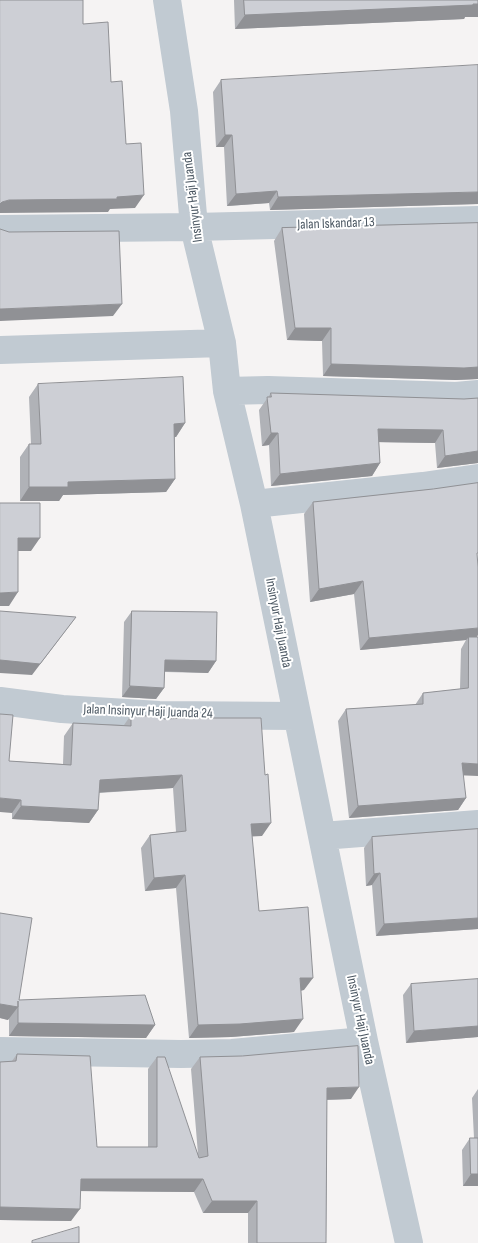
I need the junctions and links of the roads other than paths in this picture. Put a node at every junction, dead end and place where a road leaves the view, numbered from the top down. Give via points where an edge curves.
1 (168, 0) edge
2 (478, 220) edge
3 (194, 227) junction
4 (0, 230) edge
5 (222, 343) junction
6 (0, 350) edge
7 (228, 392) junction
8 (478, 394) edge
9 (478, 478) edge
10 (254, 504) junction
11 (0, 701) edge
12 (297, 716) junction
13 (478, 824) edge
14 (322, 836) junction
15 (364, 1041) junction
16 (0, 1051) edge
17 (409, 1243) edge

1 - 3 street, Insinyur Haji Juanda via 184,111
2 - 3 street, Jalan Iskandar 13
3 - 4 street, Jalan Iskandar 13
3 - 5 street, Insinyur Haji Juanda
5 - 6 street
5 - 7 street, Insinyur Haji Juanda
7 - 8 street
7 - 10 street, Insinyur Haji Juanda
9 - 10 street
10 - 12 street, Insinyur Haji Juanda
11 - 12 street, Jalan Insinyur Haji Juanda 24 via 62,709 159,715
12 - 14 street, Insinyur Haji Juanda
13 - 14 street
14 - 15 street, Insinyur Haji Juanda
15 - 16 street via 224,1053
15 - 17 street, Insinyur Haji Juanda

